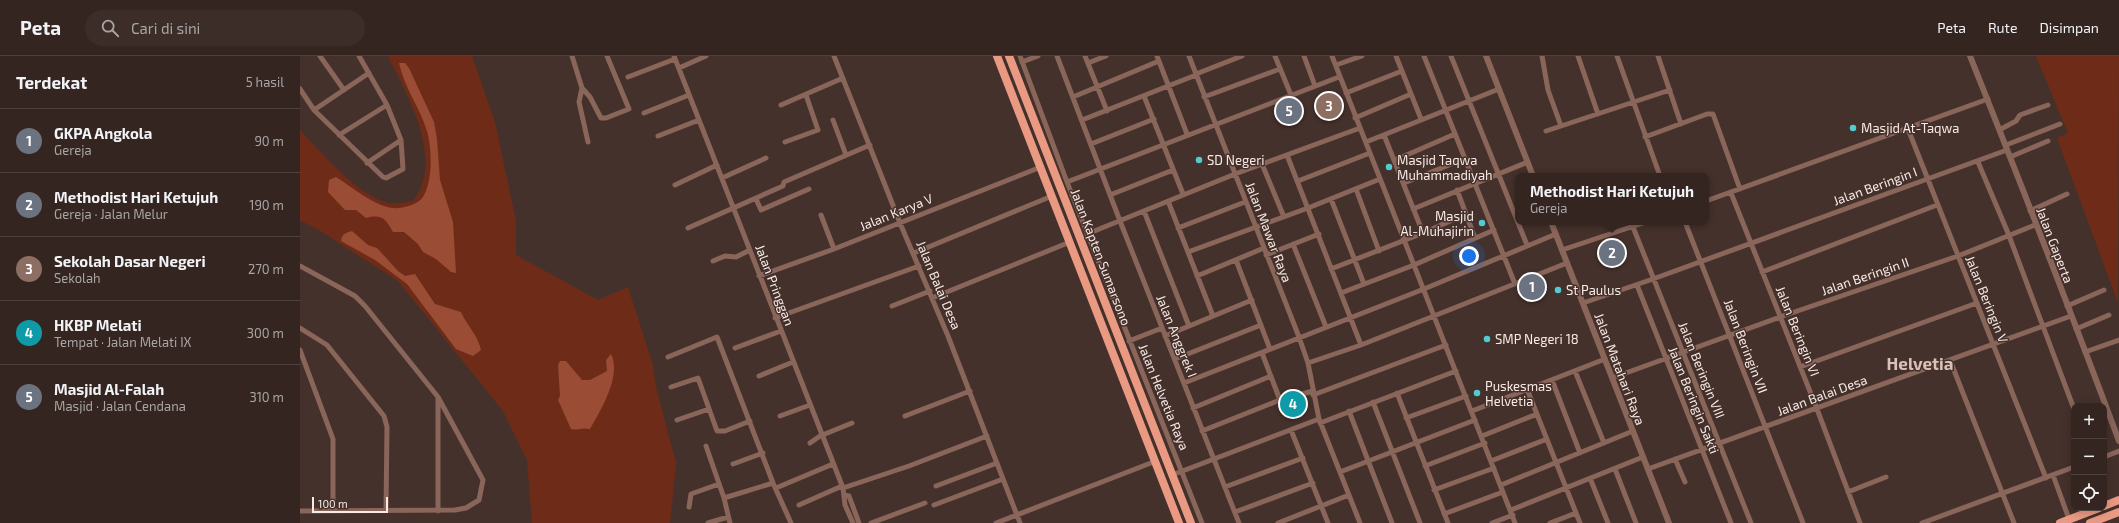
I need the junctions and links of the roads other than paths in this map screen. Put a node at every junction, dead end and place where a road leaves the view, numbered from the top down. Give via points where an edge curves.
1 (320, 56) edge
2 (359, 56) edge
3 (572, 56) edge
4 (607, 56) edge
5 (706, 56) edge
6 (834, 56) edge
7 (997, 56) edge
8 (1009, 56) edge
9 (1020, 56) edge
10 (1038, 56) edge
11 (1057, 56) edge
12 (1085, 56) edge
13 (1106, 56) edge
14 (1189, 56) edge
15 (1242, 56) edge
16 (1276, 56) edge
17 (1304, 56) edge
18 (1332, 56) edge
19 (1362, 56) edge
20 (1396, 56) edge
21 (1424, 56) edge
22 (1452, 56) edge
23 (1486, 56) edge
24 (1542, 56) edge
25 (1578, 56) edge
26 (1617, 56) edge
27 (1658, 56) edge
28 (1970, 56) edge
29 (674, 57) edge
30 (1354, 57) edge
31 (1158, 59) edge
32 (1022, 62) junction
33 (1088, 64) junction
34 (1336, 65) junction
35 (679, 68) junction
36 (1280, 69) junction
37 (1402, 70) junction
38 (369, 73) junction
39 (1196, 74) junction
40 (628, 77) dead end
41 (1339, 77) junction
42 (843, 78) junction
43 (1169, 86) junction
44 (1315, 86) junction
45 (1097, 87) junction
46 (582, 88) junction
47 (300, 89) edge
48 (1499, 89) junction
49 (344, 90) junction
50 (1670, 90) junction
51 (1346, 93) junction
52 (689, 94) junction
53 (1411, 94) junction
54 (806, 95) junction
55 (1291, 95) junction
56 (1144, 96) junction
57 (1073, 97) junction
58 (1204, 97) junction
59 (1988, 100) junction
60 (1469, 101) junction
61 (1633, 103) junction
62 (387, 105) junction
63 (781, 105) dead end
64 (2048, 105) dead end
65 (314, 110) junction
66 (1445, 110) junction
67 (1107, 111) junction
68 (644, 113) dead end
69 (1598, 114) junction
70 (1355, 118) junction
71 (1154, 119) junction
72 (1421, 119) junction
73 (699, 120) junction
74 (833, 120) dead end
75 (1082, 120) junction
76 (1215, 124) junction
77 (1681, 124) junction
78 (2060, 124) dead end
79 (1561, 126) junction
80 (1360, 128) junction
81 (1908, 129) junction
82 (2001, 129) junction
83 (1546, 131) dead end
84 (1187, 134) junction
85 (1455, 134) junction
86 (339, 135) junction
87 (1384, 135) junction
88 (658, 136) dead end
89 (1645, 137) junction
90 (401, 140) junction
91 (2048, 141) dead end
92 (588, 142) dead end
93 (785, 142) dead end
94 (1366, 142) junction
95 (1091, 144) junction
96 (1163, 144) junction
97 (870, 145) junction
98 (2007, 147) junction
99 (1370, 153) junction
100 (846, 154) junction
101 (1288, 155) junction
102 (2010, 157) junction
103 (766, 158) dead end
104 (1464, 159) junction
105 (1395, 160) junction
106 (1528, 162) junction
107 (1978, 162) junction
108 (367, 163) junction
109 (1262, 164) junction
110 (717, 165) junction
111 (1040, 166) junction
112 (1101, 169) junction
113 (1173, 170) junction
114 (1532, 173) edge
115 (1659, 173) edge
116 (1235, 174) junction
117 (1498, 174) junction
118 (722, 178) junction
119 (1380, 179) junction
120 (1927, 179) junction
121 (1298, 181) junction
122 (1067, 182) junction
123 (1404, 183) junction
124 (1474, 183) junction
125 (675, 185) dead end
126 (809, 188) dead end
127 (1356, 189) junction
128 (1740, 189) junction
129 (1457, 190) junction
130 (1731, 193) junction
131 (1183, 194) junction
132 (2067, 194) dead end
133 (1110, 195) junction
134 (1052, 196) junction
135 (756, 199) junction
136 (1331, 199) junction
137 (1709, 200) edge
138 (1168, 201) junction
139 (1245, 202) junction
140 (1937, 205) junction
141 (733, 208) junction
142 (1308, 208) junction
143 (1413, 208) junction
144 (1144, 211) junction
145 (2030, 211) junction
146 (1466, 214) junction
147 (821, 215) dead end
148 (1515, 216) edge
149 (1284, 217) junction
150 (1120, 221) junction
151 (900, 223) junction
152 (1519, 225) edge
153 (1552, 225) edge
154 (1638, 225) edge
155 (1686, 225) edge
156 (2035, 225) junction
157 (1255, 226) junction
158 (1633, 227) junction
159 (688, 228) dead end
160 (1178, 228) junction
161 (1494, 230) junction
162 (1423, 233) junction
163 (1087, 234) junction
164 (1318, 234) junction
165 (1556, 234) junction
166 (2009, 236) junction
167 (1475, 238) junction
168 (1404, 240) junction
169 (1070, 242) junction
170 (1751, 243) junction
171 (1293, 244) junction
172 (1527, 245) junction
173 (1264, 248) junction
174 (834, 249) junction
175 (750, 250) junction
176 (1562, 250) junction
177 (1379, 251) junction
178 (1188, 252) junction
179 (914, 253) junction
180 (1266, 254) junction
181 (1503, 255) junction
182 (1958, 256) junction
183 (1236, 260) junction
184 (1355, 260) junction
185 (713, 261) dead end
186 (1701, 262) junction
187 (1567, 263) junction
188 (1414, 265) junction
189 (300, 266) edge
190 (919, 266) junction
191 (1331, 269) junction
192 (1762, 272) junction
193 (759, 276) junction
194 (1197, 276) junction
195 (1653, 279) junction
196 (1364, 284) junction
197 (1515, 284) junction
198 (1637, 285) junction
199 (1424, 289) junction
200 (2104, 290) dead end
201 (930, 291) junction
202 (1341, 293) junction
203 (932, 298) junction
204 (1252, 300) junction
205 (1583, 303) junction
206 (1977, 303) junction
207 (892, 306) dead end
208 (2067, 306) junction
209 (1213, 316) junction
210 (1434, 316) junction
211 (2071, 316) junction
212 (2108, 316) dead end
213 (1350, 317) junction
214 (1780, 317) junction
215 (775, 318) junction
216 (1262, 325) junction
217 (1189, 326) junction
218 (2044, 326) junction
219 (1326, 327) junction
220 (300, 328) edge
221 (1162, 328) junction
222 (2076, 329) junction
223 (781, 331) junction
224 (1165, 336) junction
225 (1730, 336) junction
226 (1298, 337) junction
227 (2119, 340) edge
228 (1129, 341) junction
229 (1994, 344) junction
230 (1361, 345) junction
231 (1446, 345) junction
232 (735, 348) dead end
233 (1270, 349) junction
234 (300, 350) edge
235 (2085, 352) junction
236 (1262, 353) junction
237 (1684, 353) junction
238 (668, 357) dead end
239 (1175, 359) junction
240 (1605, 359) junction
241 (1666, 359) junction
242 (1950, 360) junction
243 (793, 362) junction
244 (1308, 363) junction
245 (1800, 367) junction
246 (1456, 371) junction
247 (1575, 371) junction
248 (759, 376) dead end
249 (1271, 376) junction
250 (1612, 378) junction
251 (1552, 380) junction
252 (1184, 383) junction
253 (671, 387) dead end
254 (1527, 389) junction
255 (970, 391) junction
256 (1313, 393) junction
257 (1397, 393) junction
258 (1466, 396) junction
259 (438, 397) junction
260 (1280, 400) junction
261 (1373, 402) junction
262 (2071, 403) edge
263 (810, 405) junction
264 (709, 408) junction
265 (1193, 408) junction
266 (1817, 409) junction
267 (1349, 411) junction
268 (1472, 411) junction
269 (1537, 414) junction
270 (780, 416) dead end
271 (905, 416) dead end
272 (1406, 418) junction
273 (677, 420) dead end
274 (1475, 420) junction
275 (750, 421) junction
276 (1320, 421) junction
277 (852, 422) dead end
278 (1766, 427) junction
279 (1291, 430) junction
280 (1202, 431) junction
281 (1633, 431) junction
282 (822, 435) junction
283 (987, 436) junction
284 (1482, 436) junction
285 (1547, 438) junction
286 (2119, 441) edge
287 (810, 443) dead end
288 (1416, 443) junction
289 (1484, 443) junction
290 (1604, 443) junction
291 (1720, 443) junction
292 (706, 446) dead end
293 (1702, 449) junction
294 (2119, 451) edge
295 (1392, 452) junction
296 (763, 453) junction
297 (1580, 453) junction
298 (2107, 456) edge
299 (1643, 457) junction
300 (1302, 458) junction
301 (1214, 459) junction
302 (1675, 459) junction
303 (1368, 461) junction
304 (1491, 461) junction
305 (997, 463) junction
306 (1556, 463) junction
307 (733, 464) dead end
308 (834, 464) junction
309 (1157, 464) junction
310 (1425, 466) junction
311 (1494, 468) junction
312 (2071, 468) edge
313 (1615, 469) junction
314 (1648, 470) junction
315 (1171, 471) junction
316 (1183, 472) junction
317 (1340, 472) junction
318 (2053, 475) junction
319 (1886, 477) dead end
320 (1590, 478) junction
321 (2046, 478) junction
322 (1004, 480) junction
323 (1685, 482) dead end
324 (1313, 483) junction
325 (719, 484) junction
326 (775, 485) junction
327 (1501, 485) junction
328 (936, 486) dead end
329 (842, 487) junction
330 (1225, 487) junction
331 (1566, 488) junction
332 (1434, 490) junction
333 (1503, 492) junction
334 (1848, 492) junction
335 (2002, 494) junction
336 (844, 495) junction
337 (1349, 495) junction
338 (724, 498) junction
339 (2119, 500) edge
340 (925, 503) dead end
341 (799, 505) dead end
342 (934, 505) dead end
343 (2107, 505) edge
344 (689, 506) dead end
345 (1322, 506) junction
346 (333, 510) junction
347 (386, 510) junction
348 (300, 511) edge
349 (438, 511) junction
350 (2092, 511) edge
351 (1235, 512) junction
352 (1512, 512) junction
353 (2119, 512) edge
354 (1576, 513) junction
355 (1444, 514) junction
356 (1017, 515) junction
357 (728, 517) junction
358 (1296, 517) junction
359 (2069, 520) junction
360 (708, 523) edge
361 (730, 523) edge
362 (791, 523) edge
363 (853, 523) edge
364 (859, 523) edge
365 (871, 523) edge
366 (996, 523) edge
367 (1020, 523) edge
368 (1179, 523) edge
369 (1191, 523) edge
370 (1202, 523) edge
371 (1239, 523) edge
372 (1278, 523) edge
373 (1298, 523) edge
374 (1328, 523) edge
375 (1360, 523) edge
376 (1392, 523) edge
377 (1420, 523) edge
378 (1448, 523) edge
379 (1492, 523) edge
380 (1515, 523) edge
381 (1550, 523) edge
382 (1580, 523) edge
383 (1608, 523) edge
384 (1636, 523) edge
385 (1669, 523) edge
386 (1731, 523) edge
387 (1750, 523) edge
388 (1803, 523) edge
389 (1860, 523) edge
390 (1922, 523) edge
391 (2014, 523) edge
392 (2060, 523) edge
393 (2090, 523) edge

1 - 49 street
2 - 38 street
3 - 46 street
4 - 46 street via 629,109 601,118
5 - 35 street
6 - 42 street, Jalan Balai Desa
7 - 111 highway, Jalan Kapten Sumarsono
8 - 315 highway, Jalan Kapten Sumarsono
9 - 32 street, Jalan Helvetia Raya
10 - 32 street
11 - 57 street, Jalan Anggrek I
12 - 33 street
13 - 33 street
14 - 39 street, Jalan Mawar Raya
15 - 39 street
16 - 36 street
17 - 44 street
18 - 34 street
19 - 30 street
20 - 37 street
21 - 66 street
22 - 60 street
23 - 48 street
24 - 79 street via 1548,90
25 - 69 street
26 - 61 street
27 - 50 street
28 - 59 street, Jalan Gaperta
29 - 35 street, Jalan Pringgan
29 - 40 street
30 - 34 street
31 - 43 street
31 - 45 street
32 - 122 street, Jalan Helvetia Raya
33 - 45 street
34 - 41 street
35 - 52 street, Jalan Pringgan
36 - 55 street
36 - 58 street
37 - 51 street
37 - 53 street
38 - 49 street
38 - 62 street
39 - 43 street
39 - 58 street, Jalan Mawar Raya
41 - 44 street
41 - 51 street
42 - 54 street
42 - 97 street, Jalan Balai Desa
43 - 56 street
43 - 84 street
44 - 55 street
45 - 57 street
45 - 67 street
46 - 92 street via 580,102
47 - 65 street
48 - 60 street
48 - 106 street
49 - 65 street
50 - 61 street
50 - 77 street
51 - 70 street
52 - 68 street
52 - 73 street, Jalan Pringgan
53 - 70 street
53 - 72 street
54 - 63 street
54 - 93 street via 818,130
55 - 76 street
56 - 67 street
56 - 71 street
57 - 75 street, Jalan Anggrek I
58 - 76 street, Jalan Mawar Raya
59 - 81 street
59 - 82 street, Jalan Gaperta
60 - 66 street
60 - 117 street
61 - 69 street
61 - 89 street
62 - 86 street
62 - 90 street
64 - 82 street via 2020,115 2016,121
65 - 86 street
66 - 72 street
66 - 85 street
67 - 75 street
69 - 79 street
70 - 80 street
71 - 95 street
71 - 96 street
72 - 87 street
73 - 88 street
73 - 110 street, Jalan Pringgan
74 - 100 street
75 - 95 street, Jalan Anggrek I
76 - 84 street
76 - 116 street, Jalan Mawar Raya
77 - 89 street
77 - 128 street via 1713,114
78 - 98 street, Jalan Beringin I
79 - 83 street
80 - 94 street
80 - 101 street
81 - 120 street, Jalan Beringin V
81 - 128 street via 1843,150
82 - 98 street, Jalan Gaperta
84 - 96 street
85 - 104 street
85 - 105 street
86 - 108 street
87 - 94 street
87 - 105 street
89 - 115 street
90 - 108 street
90 - 108 street via 404,166 401,170 386,178
91 - 102 street
94 - 99 street
95 - 112 street, Jalan Anggrek I
96 - 112 street
96 - 113 street
97 - 100 street
97 - 151 street, Jalan Balai Desa
98 - 102 street, Jalan Gaperta
98 - 107 street, Jalan Beringin I
99 - 119 street
99 - 121 street
100 - 135 street via 784,182 783,186
101 - 109 street
101 - 121 street
102 - 145 street, Jalan Gaperta
103 - 118 street
104 - 123 street
104 - 124 street
105 - 123 street
106 - 114 street
106 - 117 street
107 - 120 street, Jalan Beringin I
107 - 166 street
109 - 116 street
109 - 149 street
110 - 118 street, Jalan Pringgan
110 - 125 street
111 - 134 highway, Jalan Kapten Sumarsono
111 - 151 street, Jalan Karya V
112 - 122 street
112 - 133 street, Jalan Anggrek I
113 - 131 street
113 - 133 street
116 - 131 street
116 - 139 street, Jalan Mawar Raya
117 - 124 street
117 - 148 street
118 - 141 street, Jalan Pringgan
119 - 127 street
119 - 168 street
120 - 140 street, Jalan Beringin V
120 - 170 street, Jalan Beringin I
121 - 142 street
122 - 163 street, Jalan Helvetia Raya
123 - 143 street
124 - 129 street
124 - 161 street
126 - 135 street via 761,210
127 - 136 street
127 - 177 street
128 - 130 street
129 - 143 street
129 - 146 street
130 - 137 street
130 - 170 street, Jalan Beringin VI
131 - 138 street
132 - 145 street
133 - 150 street, Jalan Anggrek I
134 - 169 highway, Jalan Kapten Sumarsono
134 - 179 street
135 - 141 street
136 - 142 street
136 - 184 street
138 - 144 street
138 - 160 street
139 - 157 street, Jalan Mawar Raya
139 - 160 street
140 - 182 street, Jalan Beringin V
140 - 192 street
141 - 159 street
141 - 175 street, Jalan Pringgan
142 - 149 street
142 - 164 street
143 - 162 street
144 - 150 street
144 - 217 street
145 - 156 street, Jalan Gaperta
146 - 162 street
146 - 167 street
147 - 174 street
149 - 157 street
150 - 163 street
150 - 221 street, Jalan Anggrek I
151 - 174 street, Jalan Karya V
151 - 179 street, Jalan Balai Desa
152 - 172 street
153 - 165 street, Jalan Matahari Raya
154 - 158 street
155 - 186 street, Jalan Beringin VII
156 - 166 street, Jalan Beringin II
156 - 208 street, Jalan Gaperta
157 - 173 street, Jalan Mawar Raya
157 - 178 street
158 - 176 street
158 - 195 street, Jalan Beringin VIII
160 - 178 street
161 - 167 street
161 - 181 street
162 - 168 street
163 - 228 street, Jalan Helvetia Raya
164 - 171 street
164 - 191 street
165 - 172 street
165 - 176 street, Jalan Matahari Raya
166 - 182 street, Jalan Beringin II
166 - 218 street
167 - 188 street
168 - 177 street
168 - 188 street
169 - 203 street
169 - 309 highway, Jalan Kapten Sumarsono
170 - 186 street, Jalan Beringin I
170 - 192 street, Jalan Beringin VI
171 - 180 street
171 - 219 street
172 - 181 street
173 - 180 street, Jalan Mawar Raya
173 - 183 street
174 - 193 street, Jalan Karya V
175 - 185 street via 736,257 725,256
175 - 193 street, Jalan Pringgan
176 - 187 street, Jalan Matahari Raya
177 - 184 street
178 - 194 street
179 - 190 street, Jalan Balai Desa
180 - 226 street, Jalan Mawar Raya
181 - 197 street
181 - 199 street
182 - 206 street, Jalan Beringin V
182 - 214 street, Jalan Beringin II
183 - 194 street
183 - 204 street
184 - 191 street
184 - 196 street
186 - 195 street, Jalan Beringin I
186 - 225 street, Jalan Beringin VII
187 - 197 street
187 - 205 street, Jalan Matahari Raya
188 - 196 street
188 - 199 street
189 - 259 street via 354,296 365,306
190 - 201 street, Jalan Balai Desa
190 - 215 street
191 - 202 street
192 - 214 street, Jalan Beringin VI
193 - 215 street, Jalan Pringgan
194 - 209 street
195 - 198 street, Jalan Beringin I
195 - 237 street, Jalan Beringin VIII
196 - 202 street
197 - 210 street
198 - 205 street, Jalan Beringin I
198 - 241 street, Jalan Beringin Sakti
199 - 210 street
199 - 213 street
200 - 208 street
201 - 203 street, Jalan Balai Desa
201 - 207 street
202 - 213 street
203 - 255 street, Jalan Balai Desa
204 - 209 street
204 - 216 street
205 - 240 street, Jalan Matahari Raya
206 - 229 street, Jalan Beringin V
206 - 245 street
208 - 211 street, Jalan Gaperta
209 - 217 street
210 - 230 street
210 - 231 street
211 - 218 street, Jalan Balai Desa
211 - 222 street, Jalan Gaperta
212 - 222 street
213 - 219 street
213 - 230 street
214 - 225 street, Jalan Beringin II
214 - 245 street, Jalan Beringin VI
215 - 223 street, Jalan Pringgan
216 - 233 street
216 - 239 street
217 - 224 street
218 - 229 street, Jalan Balai Desa
218 - 262 street
219 - 226 street
220 - 347 street via 327,345 384,416 387,427
221 - 224 street, Jalan Anggrek I
221 - 228 street
222 - 235 street, Jalan Gaperta
223 - 232 street
223 - 243 street, Jalan Pringgan
224 - 239 street, Jalan Anggrek I
225 - 237 street, Jalan Beringin II
225 - 278 street, Jalan Beringin VII
226 - 233 street
226 - 244 street, Jalan Mawar Raya
227 - 235 street
228 - 316 street, Jalan Helvetia Raya
229 - 242 street, Jalan Balai Desa
229 - 321 street, Jalan Beringin V
230 - 244 street
231 - 246 street
231 - 256 street
233 - 236 street
234 - 346 street via 334,439
235 - 286 street, Jalan Gaperta
236 - 249 street
236 - 252 street
237 - 241 street, Jalan Beringin II
237 - 291 street, Jalan Beringin VIII
238 - 275 street via 717,337
239 - 252 street, Jalan Anggrek I
240 - 247 street
240 - 250 street, Jalan Matahari Raya
241 - 250 street, Jalan Beringin II
241 - 293 street, Jalan Beringin Sakti
242 - 266 street, Jalan Balai Desa
242 - 335 street
243 - 248 street
243 - 263 street, Jalan Pringgan
244 - 256 street, Jalan Mawar Raya
245 - 266 street, Jalan Beringin VI
246 - 257 street
246 - 258 street
247 - 251 street
247 - 290 street
249 - 260 street
249 - 265 street
250 - 281 street, Jalan Matahari Raya
251 - 254 street
251 - 297 street
252 - 265 street, Jalan Anggrek I
253 - 264 street via 698,378
254 - 268 street
254 - 269 street
255 - 271 street
255 - 283 street, Jalan Balai Desa
256 - 260 street
256 - 276 street, Jalan Mawar Raya
257 - 261 street
257 - 272 street
258 - 268 street
258 - 272 street
259 - 349 street
259 - 349 street via 483,480 479,500 472,506
260 - 280 street
261 - 267 street
261 - 295 street
263 - 270 street
263 - 282 street, Jalan Pringgan
264 - 273 street
264 - 275 street via 716,432
265 - 280 street, Jalan Anggrek I
266 - 278 street, Jalan Balai Desa
266 - 334 street, Jalan Beringin VI
267 - 276 street
267 - 303 street
268 - 274 street
269 - 284 street
269 - 285 street
272 - 288 street
274 - 284 street
274 - 288 street
275 - 296 street
276 - 279 street
276 - 317 street, Jalan Mawar Raya
277 - 282 street
278 - 291 street, Jalan Balai Desa
278 - 388 street, Jalan Beringin VII
279 - 300 street
279 - 301 street
280 - 301 street, Jalan Anggrek I
281 - 290 street
281 - 299 street, Jalan Matahari Raya
282 - 287 street
282 - 308 street, Jalan Pringgan
283 - 305 street, Jalan Balai Desa
283 - 329 street via 909,466
284 - 289 street
285 - 304 street
285 - 306 street
288 - 295 street
288 - 310 street
289 - 304 street
289 - 310 street
290 - 297 street
291 - 293 street, Jalan Balai Desa
291 - 387 street, Jalan Beringin VIII
292 - 325 street
293 - 302 street, Jalan Balai Desa
293 - 386 street, Jalan Beringin Sakti
294 - 298 street
295 - 303 street
295 - 377 street
296 - 307 street
296 - 326 street
297 - 306 street
299 - 313 street
299 - 314 street, Jalan Matahari Raya
300 - 324 street
300 - 330 street
301 - 316 street
301 - 330 street, Jalan Anggrek I
302 - 314 street, Jalan Balai Desa
302 - 323 street
303 - 317 street
303 - 376 street
304 - 311 street
305 - 322 street, Jalan Balai Desa
305 - 328 street
306 - 327 street
306 - 331 street
308 - 326 street
308 - 329 street, Jalan Pringgan
309 - 356 street
309 - 368 highway, Jalan Kapten Sumarsono
310 - 332 street
311 - 327 street
311 - 332 street
312 - 318 street
313 - 320 street
313 - 384 street
314 - 385 street, Jalan Matahari Raya
315 - 316 street
315 - 369 highway, Jalan Kapten Sumarsono
316 - 370 street, Jalan Helvetia Raya
317 - 337 street, Jalan Mawar Raya
318 - 321 street
318 - 359 street
319 - 334 street
320 - 331 street
320 - 383 street
321 - 335 street
322 - 342 street
322 - 356 street, Jalan Balai Desa
324 - 345 street
324 - 351 street
325 - 338 street
325 - 344 street via 691,494
326 - 338 street
326 - 362 street
327 - 333 street
329 - 336 street, Jalan Pringgan
329 - 341 street
330 - 351 street, Jalan Anggrek I
331 - 352 street
331 - 354 street
332 - 355 street
333 - 352 street
333 - 355 street
334 - 389 street, Jalan Beringin VI
335 - 390 street
335 - 391 street
336 - 363 street, Jalan Pringgan via 845,505
336 - 364 street via 849,496
337 - 345 street
337 - 375 street, Jalan Mawar Raya
338 - 357 street
339 - 343 highway
340 - 365 street
345 - 358 street
345 - 374 street
346 - 347 street
346 - 348 street
347 - 349 street
350 - 359 highway
351 - 371 street, Jalan Anggrek I
352 - 379 street
352 - 380 street
353 - 393 highway
354 - 381 street
354 - 382 street
355 - 378 street
356 - 366 street
356 - 367 street, Jalan Balai Desa
357 - 360 street
357 - 361 street
358 - 372 street
358 - 373 street
359 - 392 highway

